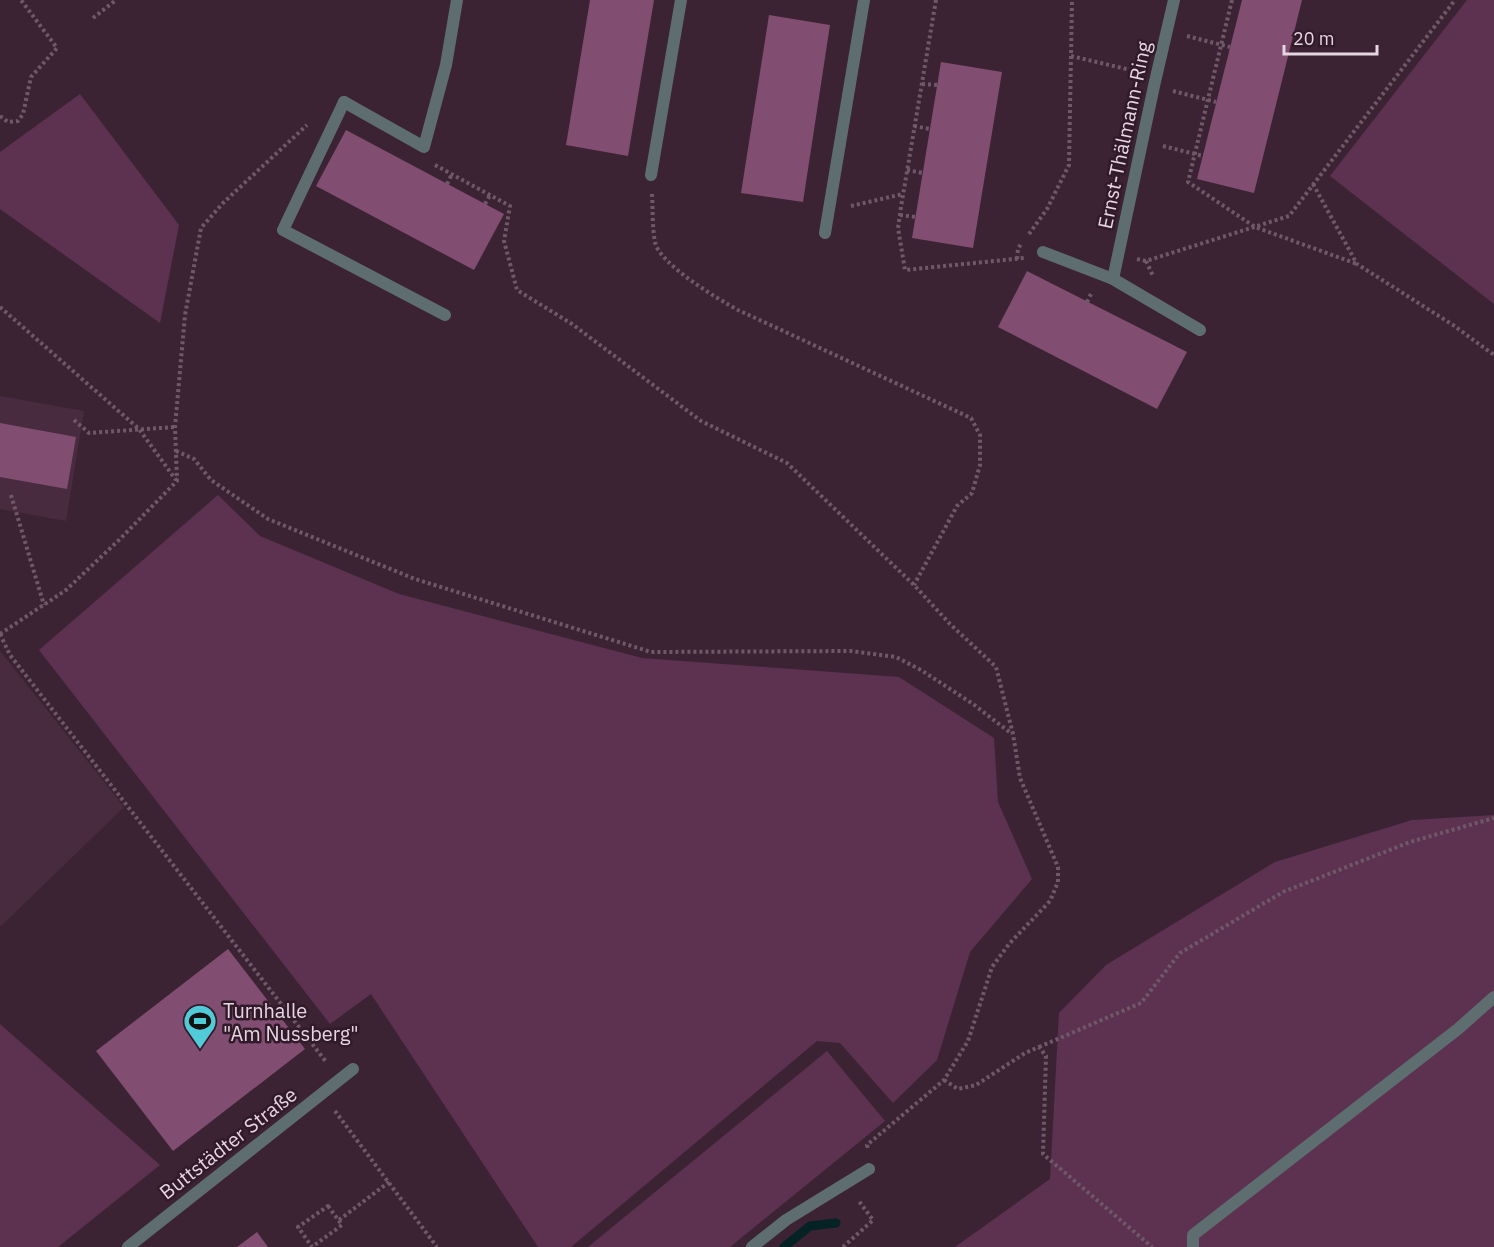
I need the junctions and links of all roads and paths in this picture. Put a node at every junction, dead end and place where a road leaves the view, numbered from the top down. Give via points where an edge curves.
1 (21, 0) edge
2 (116, 0) edge
3 (458, 0) edge
4 (681, 0) edge
5 (864, 0) edge
6 (936, 0) edge
7 (1072, 0) edge
8 (1174, 0) edge
9 (1232, 0) edge
10 (1455, 0) edge
11 (93, 18) dead end
12 (1167, 31) junction
13 (1221, 45) junction
14 (1230, 48) dead end
15 (1071, 56) junction
16 (1155, 81) junction
17 (922, 84) junction
18 (937, 85) dead end
19 (1208, 101) junction
20 (1216, 102) dead end
21 (0, 116) edge
22 (309, 124) dead end
23 (915, 126) junction
24 (930, 129) dead end
25 (1142, 140) junction
26 (1195, 153) junction
27 (1203, 156) dead end
28 (432, 163) dead end
29 (907, 170) junction
30 (923, 173) dead end
31 (452, 174) junction
32 (651, 175) joint
33 (447, 184) dead end
34 (1313, 184) junction
35 (903, 194) junction
36 (490, 195) junction
37 (485, 204) dead end
38 (829, 211) junction
39 (900, 215) junction
40 (916, 217) dead end
41 (1255, 226) junction
42 (825, 233) dead end
43 (1043, 252) dead end
44 (1031, 257) dead end
45 (1117, 257) junction
46 (1017, 259) junction
47 (1146, 261) junction
48 (1357, 264) junction
49 (1113, 279) junction
50 (1156, 282) dead end
51 (0, 307) edge
52 (445, 315) dead end
53 (1200, 330) dead end
54 (1494, 355) edge
55 (74, 420) dead end
56 (175, 427) junction
57 (139, 429) junction
58 (176, 451) junction
59 (177, 481) junction
60 (11, 495) dead end
61 (914, 585) junction
62 (44, 605) junction
63 (0, 634) edge
64 (1013, 734) junction
65 (1494, 818) edge
66 (1494, 997) edge
67 (1039, 1047) junction
68 (353, 1069) dead end
69 (340, 1080) junction
70 (944, 1080) junction
71 (322, 1094) junction
72 (869, 1169) joint
73 (389, 1182) junction
74 (846, 1183) junction
75 (339, 1220) junction
76 (128, 1247) edge
77 (312, 1247) edge
78 (437, 1247) edge
79 (752, 1247) edge
80 (843, 1247) edge
81 (1152, 1247) edge
82 (1193, 1247) edge

1 - 21 path via 57,48 31,77 18,121 8,122
2 - 11 path
3 - 52 street via 424,147 344,102 283,230
4 - 32 street
5 - 38 street
6 - 17 path
7 - 15 path
8 - 12 street, Ernst-Thälmann-Ring
9 - 13 path
10 - 34 path
12 - 13 path
12 - 16 street, Ernst-Thälmann-Ring
13 - 14 path
13 - 19 path
15 - 16 path
15 - 46 path via 1069,165 1047,209 1018,249
16 - 19 path
16 - 25 street, Ernst-Thälmann-Ring
17 - 18 path
17 - 23 path
19 - 20 path
19 - 26 path
22 - 56 path via 201,228 185,315
23 - 24 path
23 - 29 path
25 - 26 path
25 - 45 street, Ernst-Thälmann-Ring
26 - 27 path
26 - 41 path via 1188,182
28 - 31 path
29 - 30 path
29 - 35 path
31 - 33 path
31 - 36 path
32 - 61 path via 655,244 662,255 706,293 971,418 980,435 980,465 972,493 957,506
34 - 41 path via 1289,216
34 - 48 path
35 - 38 path
35 - 39 path
36 - 37 path
36 - 61 path via 510,206 504,241 517,290 572,324 701,421 787,463
38 - 42 street
39 - 40 path
39 - 46 path via 898,228 905,270
41 - 47 path
41 - 48 path
43 - 49 street
44 - 46 path
45 - 47 path
45 - 49 street, Ernst-Thälmann-Ring
47 - 50 path
48 - 54 path
49 - 53 street
51 - 57 path
55 - 57 path via 89,433
56 - 57 path
56 - 58 path
57 - 59 path
58 - 59 path
58 - 64 path via 194,459 211,480 268,519 415,579 651,652 851,651 896,657 939,681
59 - 62 path via 66,590
60 - 62 path
61 - 64 path via 996,667
62 - 63 path
63 - 69 path via 10,655
64 - 70 path via 1020,778 1058,867 1058,882 1050,901 992,967 968,1041
65 - 67 path via 1410,842 1283,892 1180,953 1141,1003
66 - 82 street via 1193,1235
67 - 70 path via 976,1085 958,1089
67 - 81 path via 1046,1056 1043,1154
68 - 69 street, Buttstädter Straße
69 - 71 street, Buttstädter Straße
70 - 72 path via 867,1145
71 - 73 path
71 - 76 street, Buttstädter Straße
72 - 74 street
73 - 75 path
73 - 78 path
74 - 79 street via 786,1220
74 - 80 path via 873,1220
75 - 77 path via 342,1225
75 - 77 path via 328,1206 298,1227

